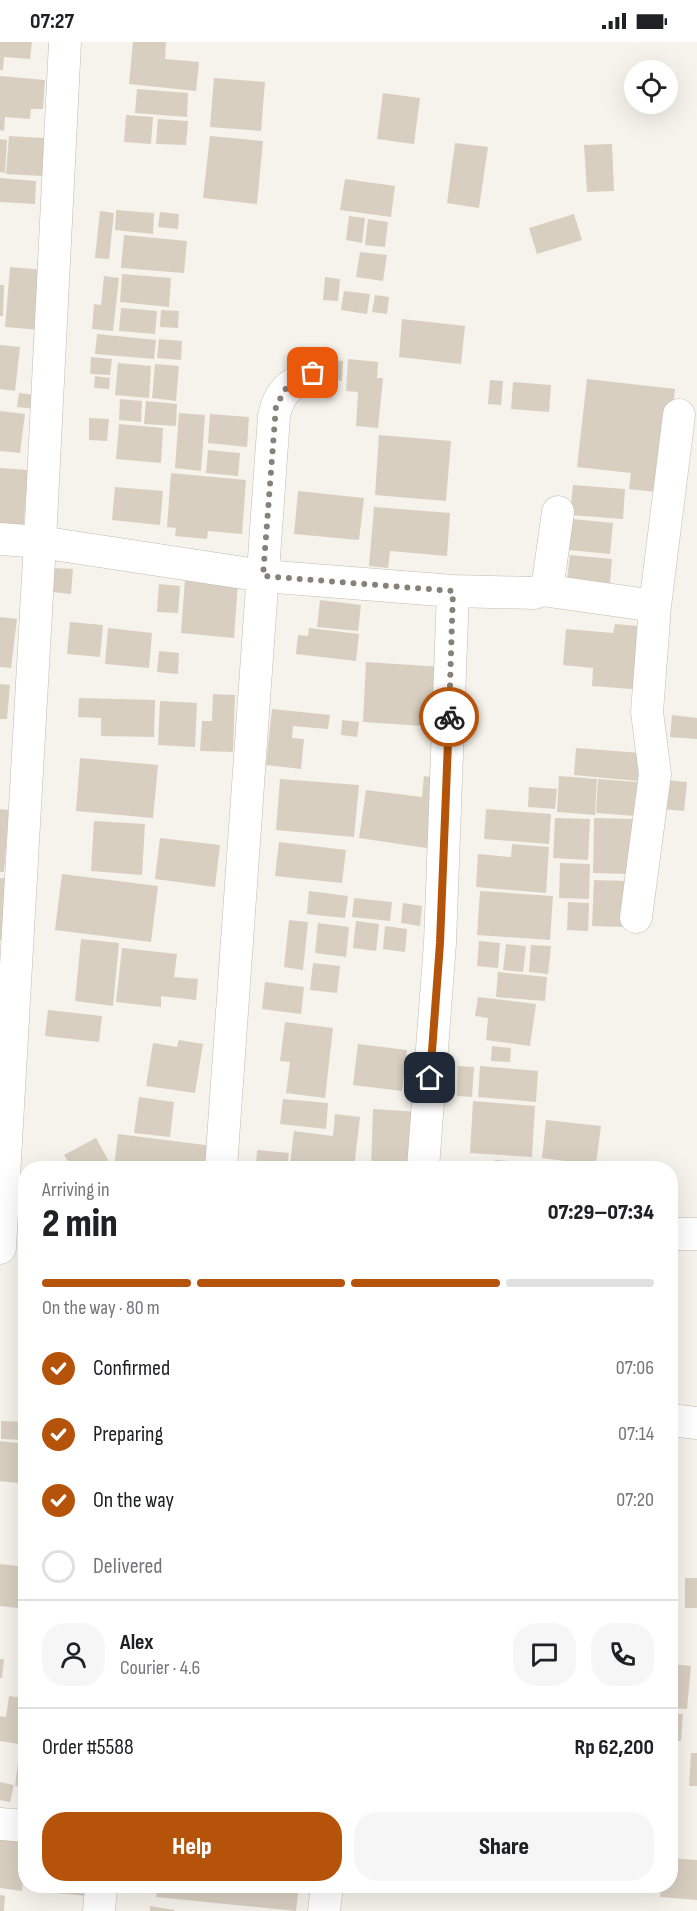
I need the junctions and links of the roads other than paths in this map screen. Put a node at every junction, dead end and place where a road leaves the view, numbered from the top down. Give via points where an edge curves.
1 (65, 42) edge
2 (313, 373) dead end
3 (680, 415) dead end
4 (558, 512) dead end
5 (0, 538) edge
6 (40, 542) junction
7 (263, 576) junction
8 (542, 590) junction
9 (453, 591) junction
10 (655, 606) junction
11 (636, 917) dead end
12 (222, 1161) edge
13 (424, 1161) edge
14 (7, 1226) edge
15 (678, 1234) edge
16 (697, 1234) edge
17 (678, 1421) edge
18 (697, 1423) edge
19 (0, 1824) edge
20 (18, 1825) edge
21 (100, 1893) edge
22 (326, 1893) edge
23 (99, 1911) edge
24 (324, 1911) edge

1 - 6 street
2 - 7 street via 288,385 276,406
3 - 10 street
4 - 8 street via 548,583
5 - 6 street
6 - 7 street
6 - 14 street
7 - 9 street
7 - 12 street
8 - 9 street
8 - 10 street
9 - 13 street via 440,943
10 - 11 street via 647,712 655,774
15 - 16 street
17 - 18 street
19 - 20 street
21 - 23 street
22 - 24 street

